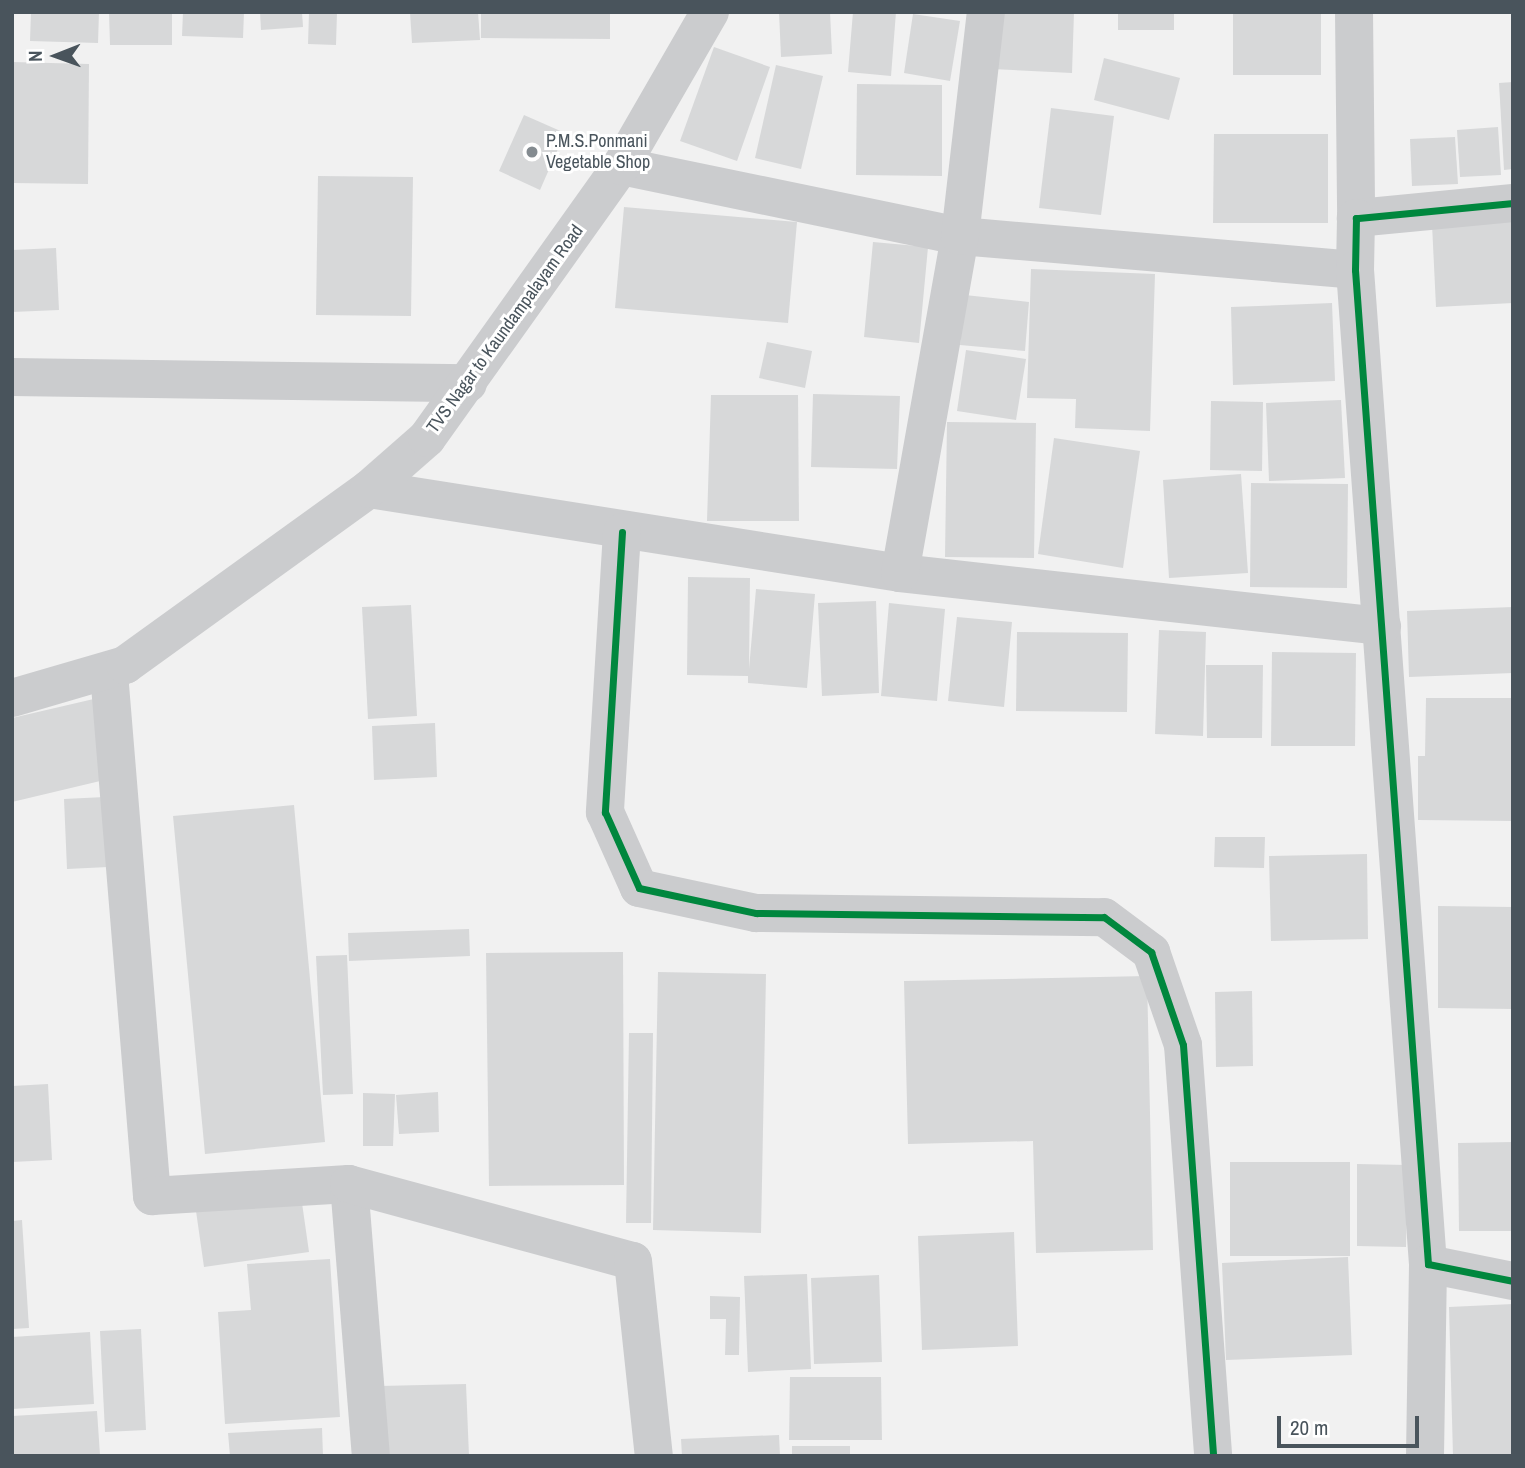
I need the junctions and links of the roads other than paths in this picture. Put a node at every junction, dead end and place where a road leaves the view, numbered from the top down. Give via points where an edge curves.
1 (710, 12) edge
2 (986, 12) edge
3 (1354, 12) edge
4 (621, 166) junction
5 (1513, 203) edge
6 (1356, 218) junction
7 (960, 236) junction
8 (1355, 270) junction
9 (12, 377) edge
10 (468, 383) junction
11 (369, 489) junction
12 (622, 532) junction
13 (900, 573) junction
14 (1382, 626) junction
15 (109, 673) junction
16 (12, 698) edge
17 (349, 1184) junction
18 (1428, 1264) junction
19 (1513, 1280) edge
20 (371, 1456) edge
21 (654, 1456) edge
22 (1213, 1456) edge
23 (1425, 1456) edge

1 - 4 street, TVS Nagar to Kaundampalayam Road
2 - 7 street
3 - 6 street
4 - 7 street
4 - 10 street, TVS Nagar to Kaundampalayam Road
5 - 6 street
6 - 8 street
7 - 8 street
7 - 13 street
8 - 14 street
9 - 10 street
10 - 11 street, TVS Nagar to Kaundampalayam Road via 427,438
11 - 12 street
11 - 15 street, TVS Nagar to Kaundampalayam Road via 125,666
12 - 13 street
12 - 22 street via 605,812 639,888 756,913 1104,917 1151,952 1183,1045
13 - 14 street
14 - 18 street
15 - 16 street, TVS Nagar to Kaundampalayam Road
15 - 17 street via 152,1196
17 - 20 street
17 - 21 street via 633,1261
18 - 19 street
18 - 23 street

